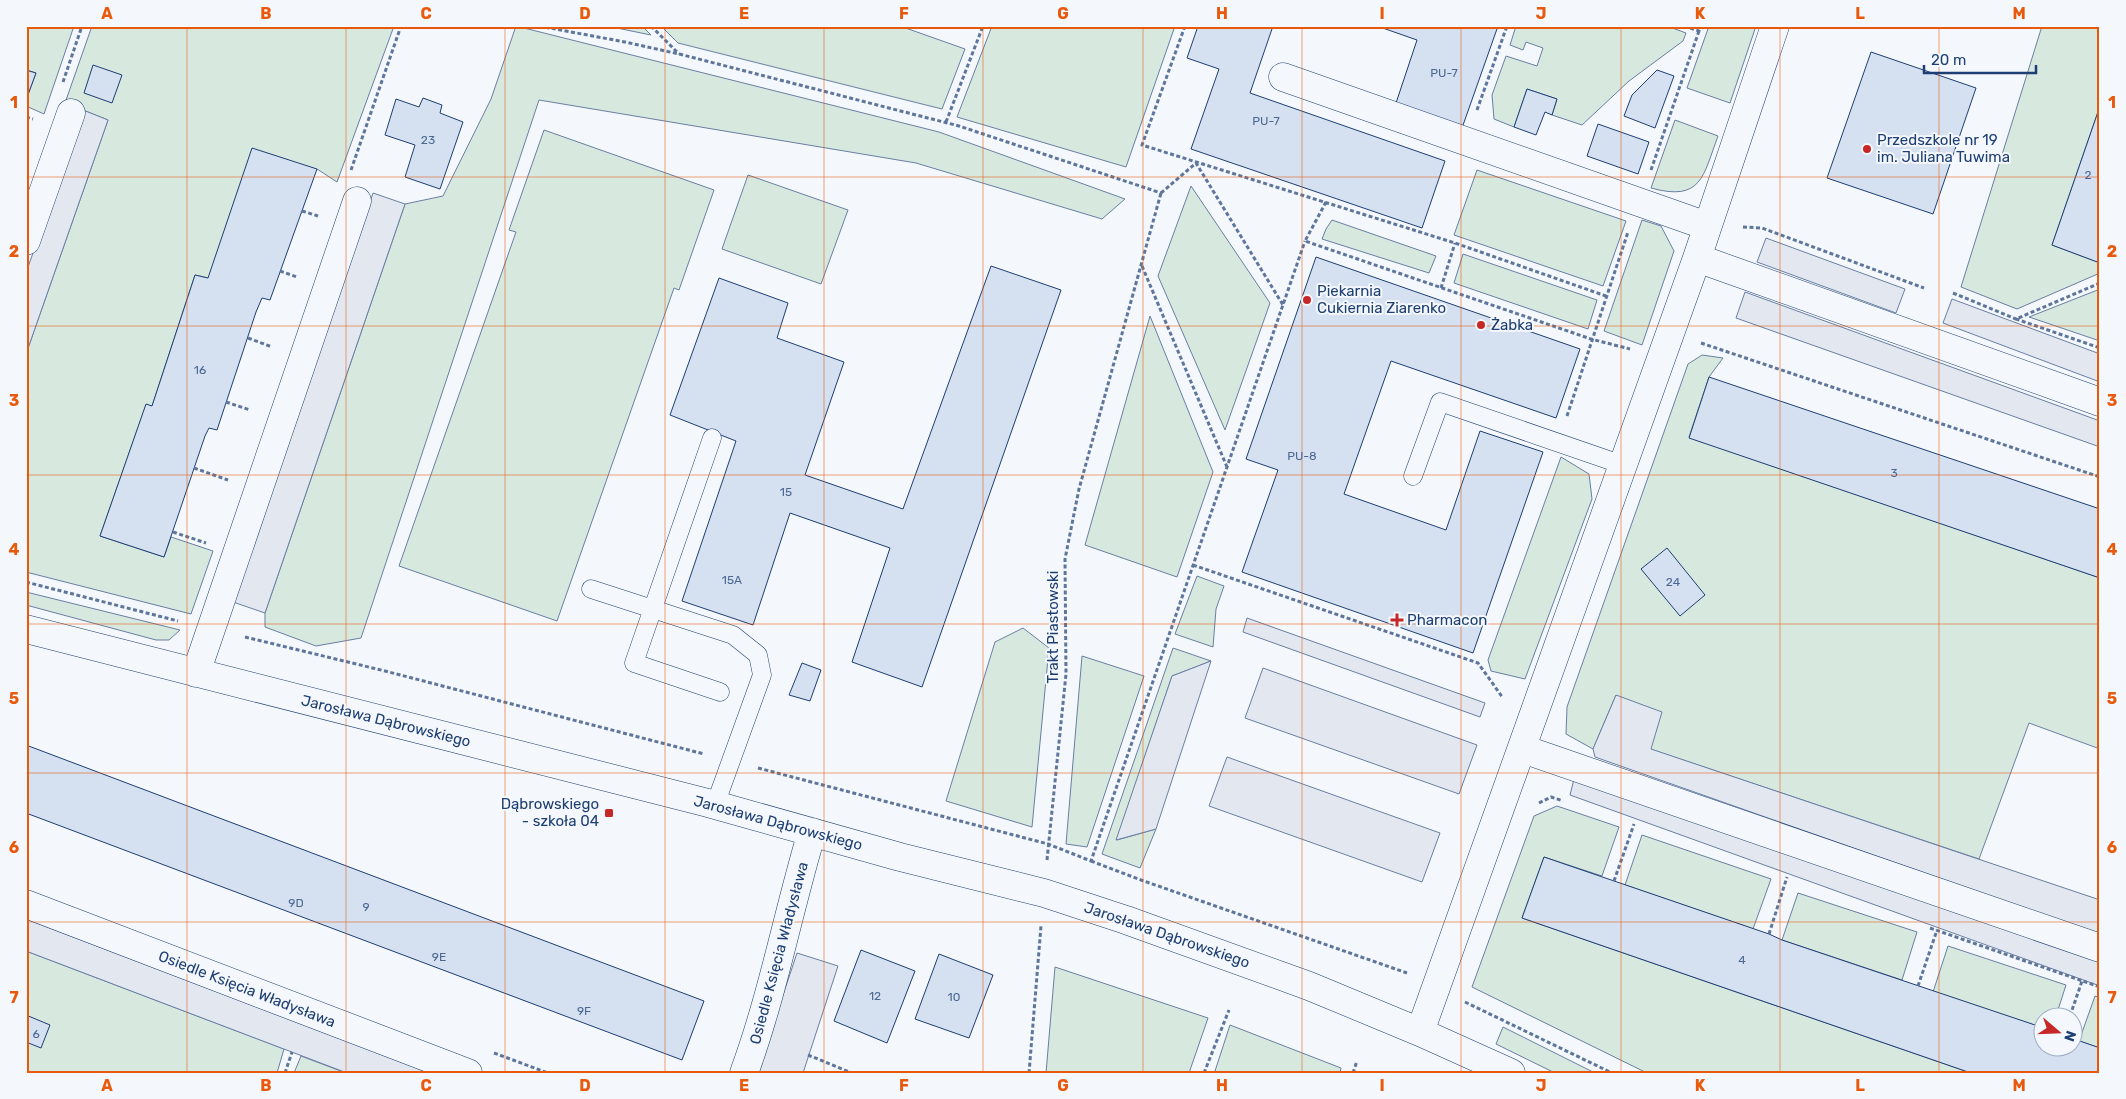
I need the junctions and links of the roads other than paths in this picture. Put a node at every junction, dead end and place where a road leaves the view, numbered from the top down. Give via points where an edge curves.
1 (1775, 26) edge
2 (1283, 77) dead end
3 (71, 113) dead end
4 (357, 201) road end
5 (1707, 226) junction
6 (26, 241) edge
7 (1697, 258) junction
8 (2100, 402) edge
9 (712, 438) dead end
10 (1623, 466) junction
11 (1413, 476) dead end
12 (591, 589) dead end
13 (653, 609) junction
14 (26, 629) edge
15 (196, 673) junction
16 (720, 692) dead end
17 (1522, 749) junction
18 (715, 805) junction
19 (812, 832) junction
20 (26, 904) edge
21 (2100, 948) edge
22 (1420, 1032) junction
23 (468, 1073) edge
24 (744, 1073) edge
25 (1511, 1073) edge

1 - 5 street
2 - 5 street
3 - 6 street
4 - 15 street
5 - 7 street
7 - 8 street
7 - 10 street
9 - 13 lane
10 - 11 lane via 1440,402
10 - 17 street
12 - 13 lane
13 - 16 lane via 634,663
13 - 18 lane via 733,635 758,654 762,675
14 - 15 street, Jarosława Dąbrowskiego
15 - 18 street, Jarosława Dąbrowskiego
17 - 21 street
17 - 22 street
18 - 19 street, Jarosława Dąbrowskiego
19 - 22 street, Jarosława Dąbrowskiego via 1044,893 1291,980
19 - 24 street, Osiedle Księcia Władysława via 771,987
20 - 23 street, Osiedle Księcia Władysława
22 - 25 street, Jarosława Dąbrowskiego

